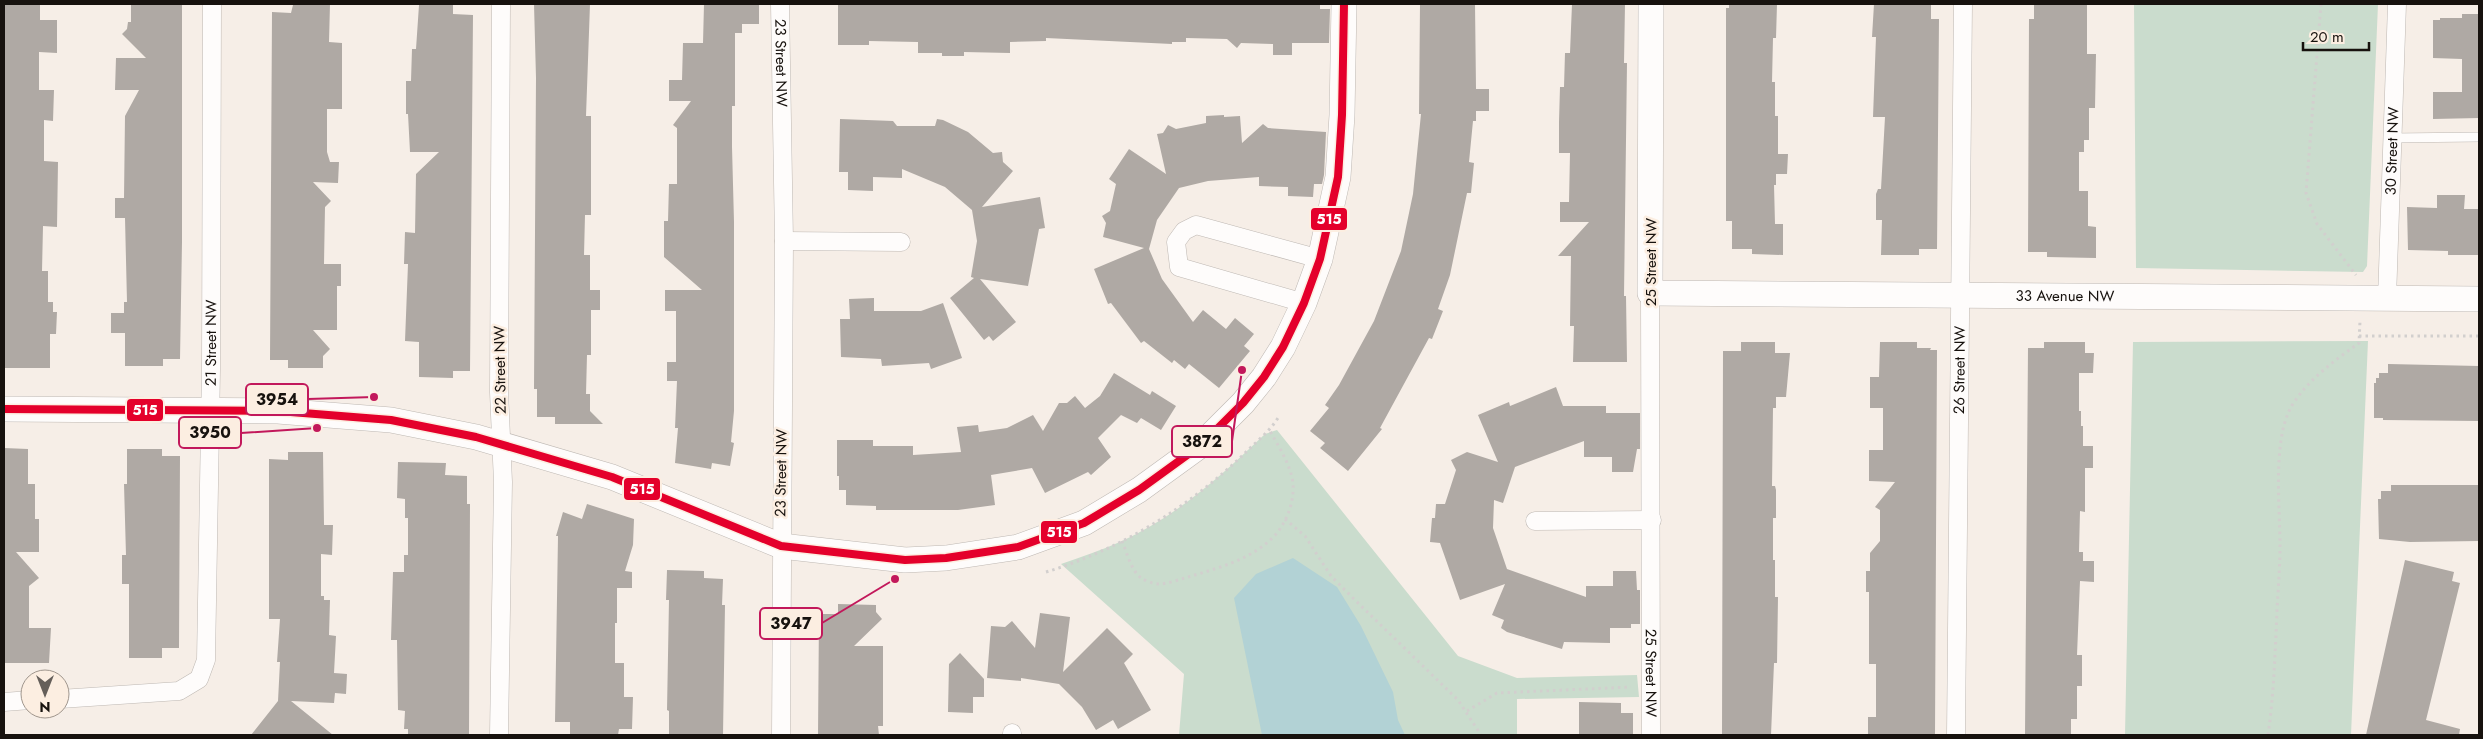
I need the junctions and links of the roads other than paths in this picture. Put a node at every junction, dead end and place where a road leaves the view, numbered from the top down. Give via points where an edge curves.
1 (212, 4) edge
2 (501, 4) edge
3 (780, 4) edge
4 (1344, 4) edge
5 (1651, 4) edge
6 (1963, 4) edge
7 (2397, 4) edge
8 (2479, 137) edge
9 (2392, 138) junction
10 (784, 241) junction
11 (901, 242) dead end
12 (1320, 259) junction
13 (1650, 293) junction
14 (1960, 296) junction
15 (2387, 299) junction
16 (2479, 299) edge
17 (1304, 303) junction
18 (4, 410) edge
19 (210, 410) junction
20 (501, 444) junction
21 (1652, 520) junction
22 (1535, 521) dead end
23 (781, 546) junction
24 (70, 698) edge
25 (20, 701) edge
26 (4, 702) edge
27 (499, 735) edge
28 (781, 735) edge
29 (1651, 735) edge
30 (1956, 735) edge

1 - 19 street, 21 Street NW
2 - 20 street, 22 Street NW
3 - 10 street, 23 Street NW
4 - 12 street via 1338,178
5 - 13 street, 25 Street NW
6 - 14 street, 26 Street NW
7 - 9 street, 30 Street NW
8 - 9 lane
9 - 15 street, 30 Street NW
10 - 11 street
10 - 23 street, 23 Street NW
12 - 17 street
12 - 17 street via 1196,226 1184,231 1176,242 1179,267
13 - 14 street, 33 Avenue NW
13 - 21 street, 25 Street NW
14 - 15 street, 33 Avenue NW
14 - 30 street, 26 Street NW
15 - 16 street, 33 Avenue NW
17 - 23 street via 1283,347 1236,410 1201,445 1139,490 1084,523 1018,547 946,558 905,560
18 - 19 street
19 - 20 street via 372,418 429,426
19 - 24 street, 21 Street NW via 208,648 198,680 169,693
20 - 23 street via 612,477
20 - 27 street, 22 Street NW
21 - 22 street
21 - 29 street, 25 Street NW
23 - 28 street, 23 Street NW
25 - 26 street

